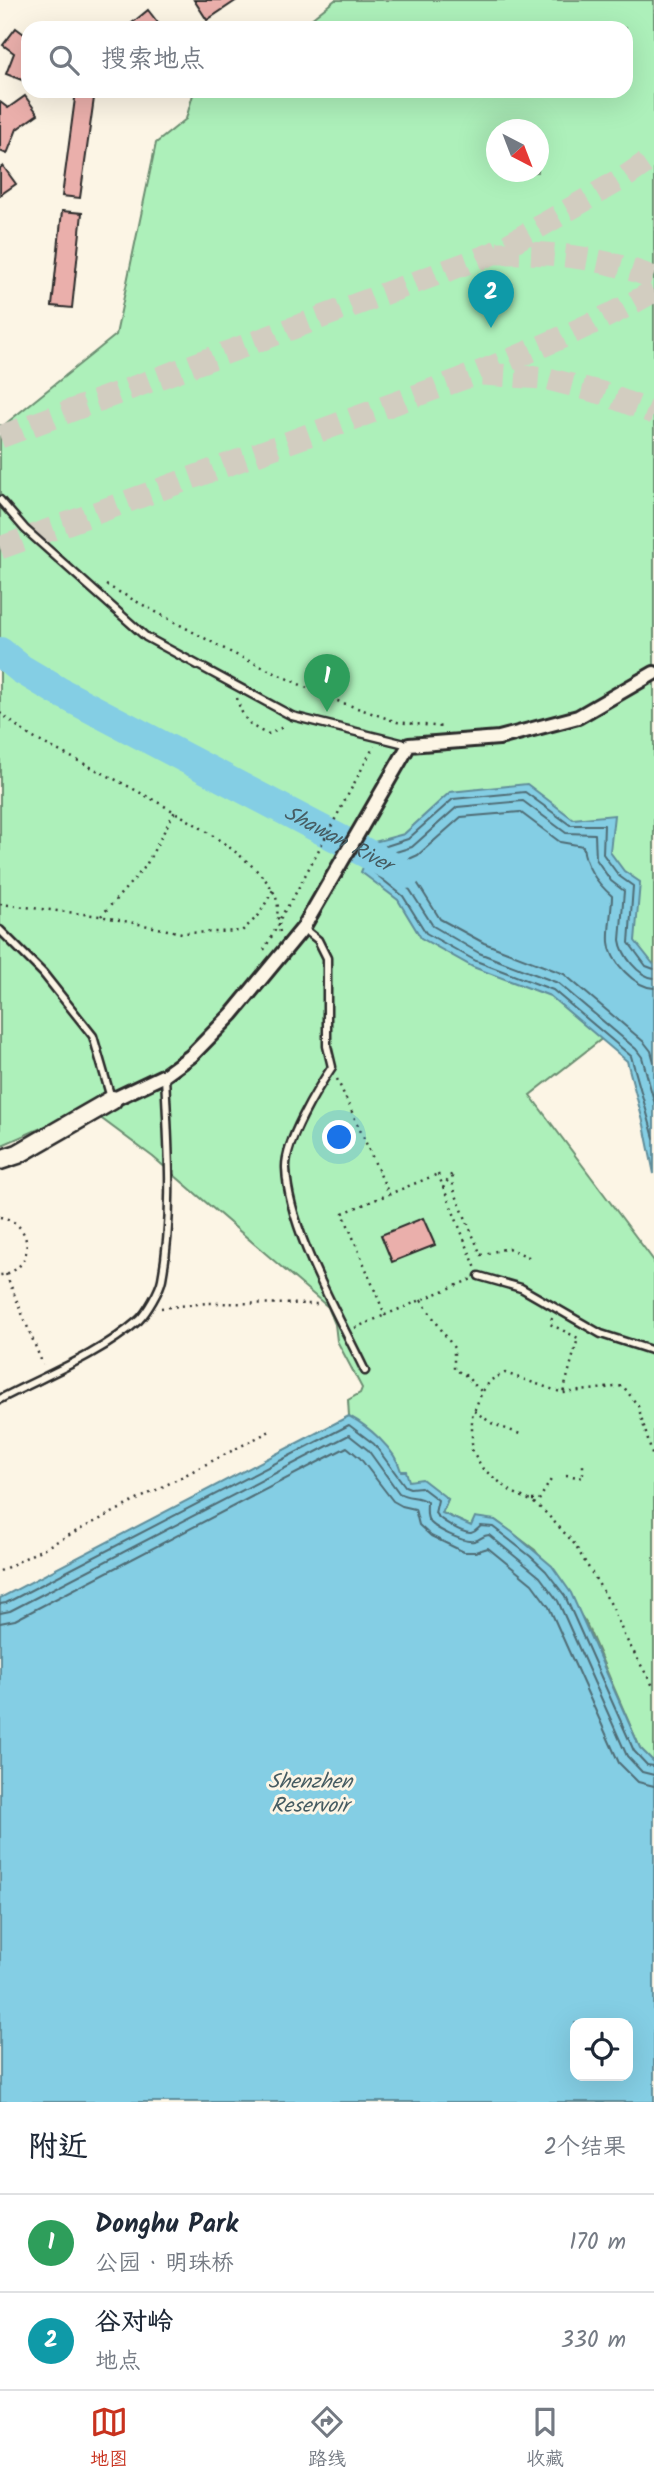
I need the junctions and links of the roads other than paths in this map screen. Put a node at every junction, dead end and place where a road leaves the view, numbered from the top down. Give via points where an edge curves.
1 (0, 500) edge
2 (654, 673) edge
3 (409, 745) junction
4 (303, 928) junction
5 (0, 930) edge
6 (165, 1075) junction
7 (112, 1100) junction
8 (0, 1160) edge
9 (479, 1276) road end
10 (654, 1351) edge
11 (365, 1371) dead end
12 (0, 1399) edge

1 - 3 lane via 24,529 146,637 296,717
2 - 3 street via 578,717 499,738
3 - 4 street
4 - 6 street via 232,1014
4 - 11 lane via 327,958 331,1067 312,1096 286,1166 295,1221
5 - 7 lane via 43,973 93,1036
6 - 7 street
6 - 12 lane via 169,1149 162,1282 141,1318 100,1348
7 - 8 street
9 - 10 lane via 522,1288 601,1334

